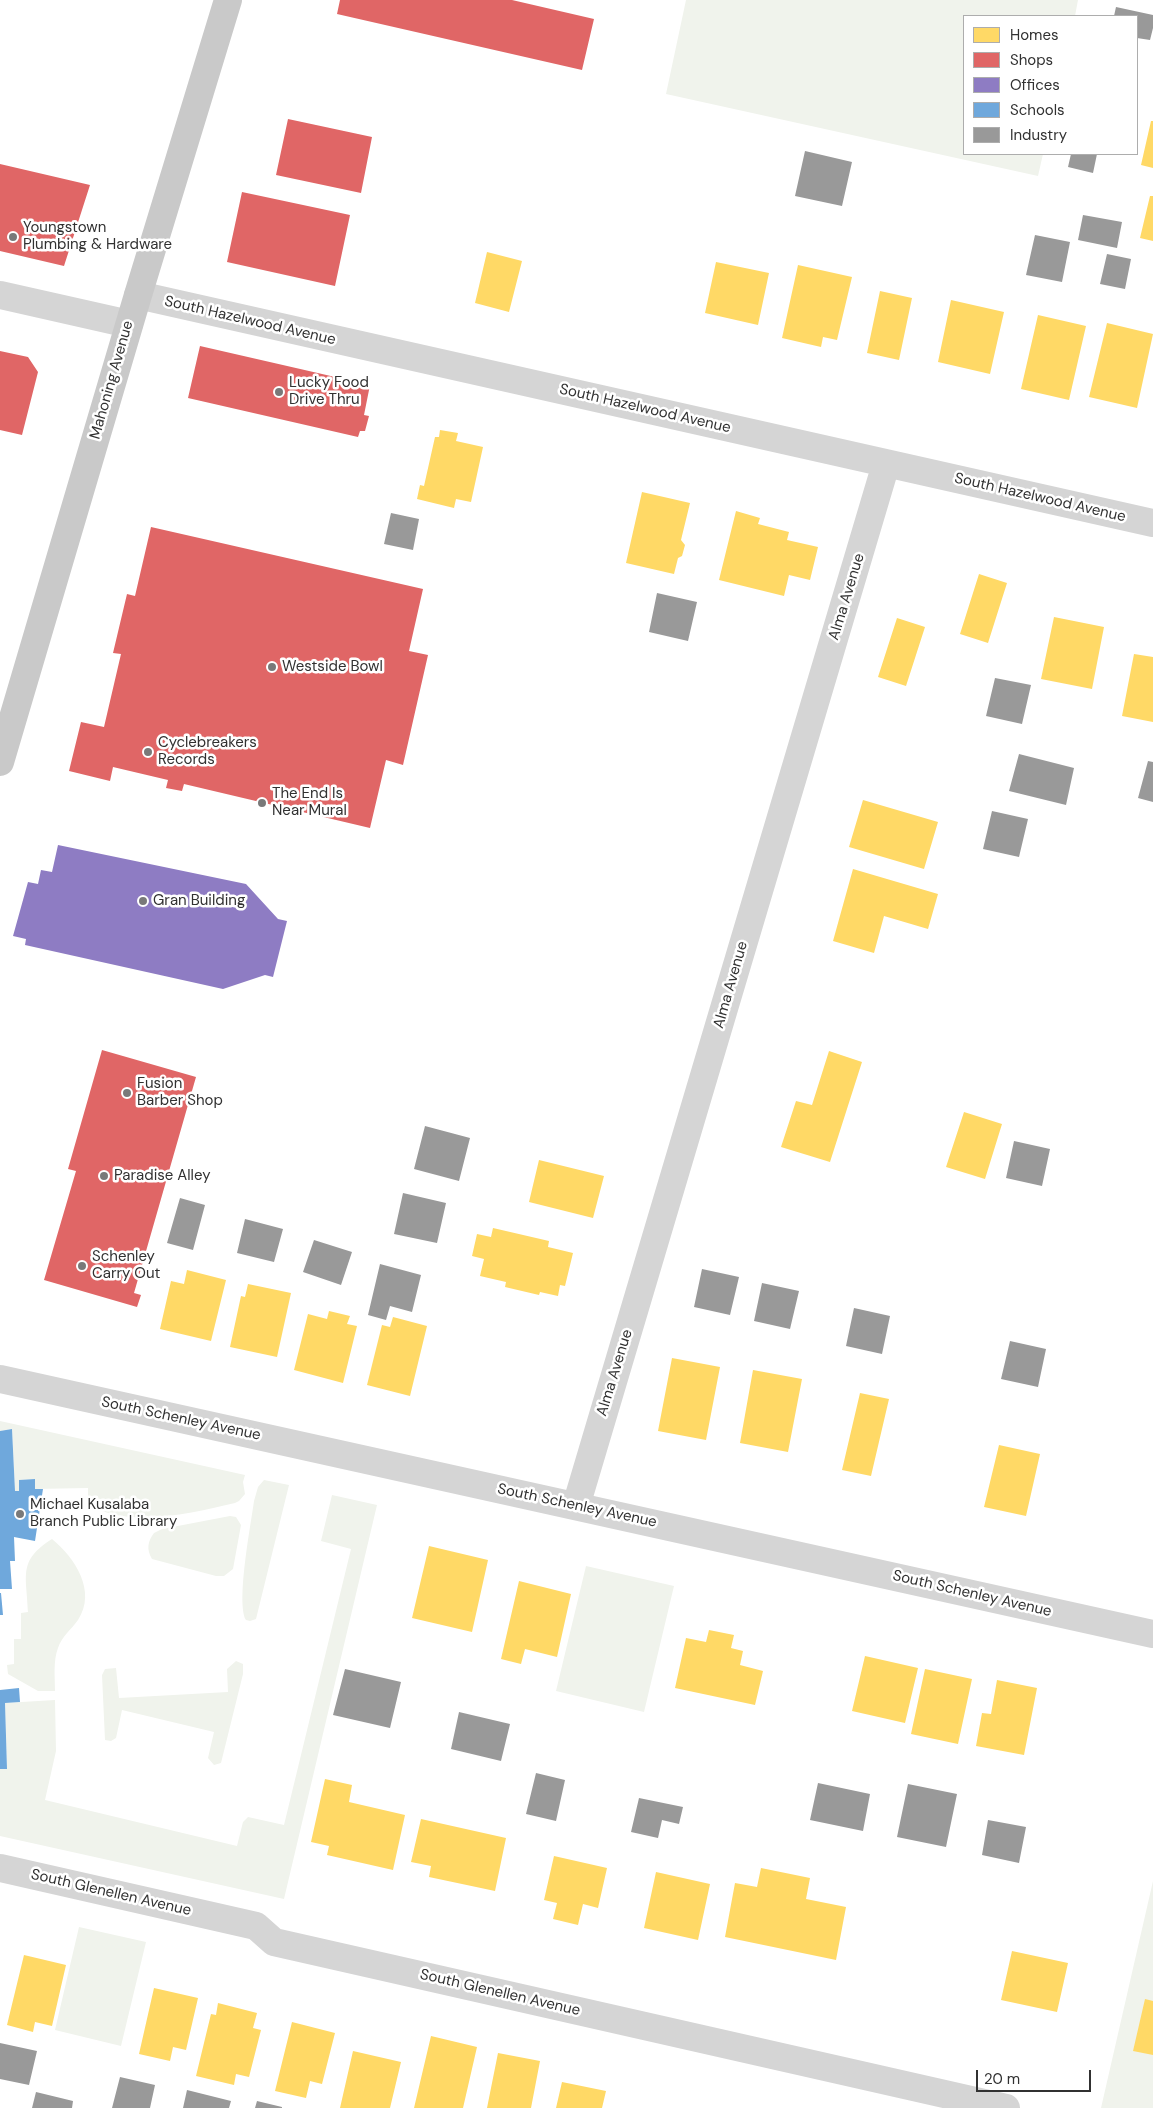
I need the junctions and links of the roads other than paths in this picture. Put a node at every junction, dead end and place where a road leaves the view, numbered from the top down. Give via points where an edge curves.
1 (228, 0) edge
2 (0, 295) edge
3 (138, 295) junction
4 (129, 324) junction
5 (886, 464) junction
6 (1153, 523) edge
7 (0, 762) edge
8 (0, 1379) edge
9 (576, 1506) junction
10 (1153, 1634) edge
11 (0, 1868) edge
12 (1006, 2108) edge

1 - 3 main road, Mahoning Avenue
2 - 4 street
3 - 4 main road, Mahoning Avenue
3 - 5 street, South Hazelwood Avenue
4 - 7 main road, Mahoning Avenue
5 - 6 street, South Hazelwood Avenue
5 - 9 street, Alma Avenue
8 - 9 street, South Schenley Avenue
9 - 10 street, South Schenley Avenue
11 - 12 street, South Glenellen Avenue via 256,1926 274,1942

